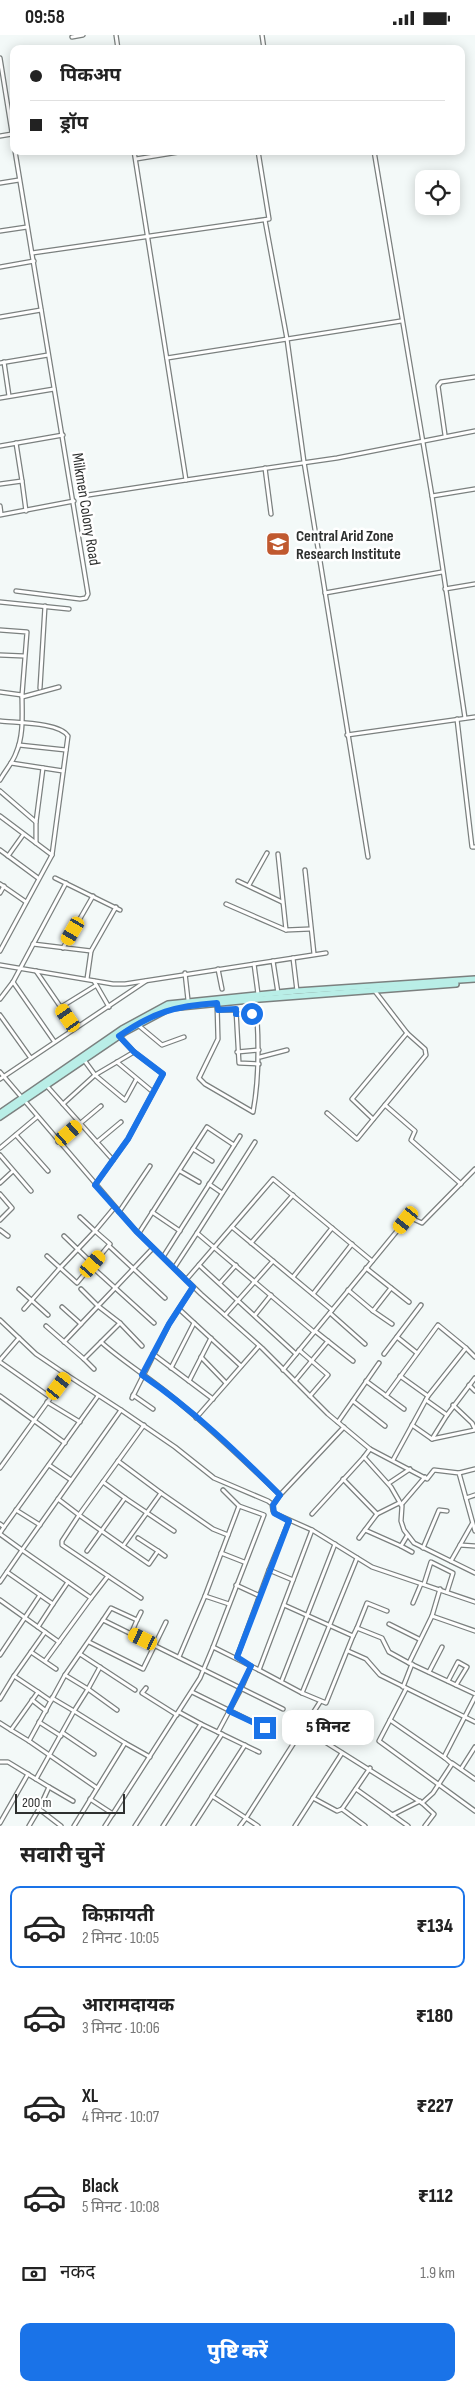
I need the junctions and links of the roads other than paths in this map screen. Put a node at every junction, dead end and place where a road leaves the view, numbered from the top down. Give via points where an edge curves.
1 (83, 35) edge
2 (72, 37) dead end
3 (0, 59) edge
4 (6, 99) junction
5 (0, 101) edge
6 (10, 122) edge
7 (16, 155) edge
8 (135, 155) edge
9 (160, 155) edge
10 (259, 155) edge
11 (375, 155) edge
12 (136, 159) junction
13 (19, 180) junction
14 (0, 183) edge
15 (265, 220) junction
16 (28, 227) junction
17 (0, 231) edge
18 (148, 238) junction
19 (32, 253) junction
20 (34, 261) junction
21 (0, 267) edge
22 (41, 310) junction
23 (0, 317) edge
24 (401, 321) junction
25 (287, 339) junction
26 (48, 355) junction
27 (167, 358) junction
28 (2, 362) edge
29 (475, 377) edge
30 (54, 389) junction
31 (9, 397) junction
32 (0, 398) edge
33 (475, 431) edge
34 (63, 435) junction
35 (445, 435) junction
36 (422, 440) junction
37 (16, 443) junction
38 (0, 446) edge
39 (304, 462) junction
40 (265, 468) junction
41 (186, 480) junction
42 (22, 481) junction
43 (0, 484) edge
44 (475, 489) edge
45 (88, 495) dead end
46 (432, 496) junction
47 (74, 501) junction
48 (0, 506) edge
49 (26, 511) junction
50 (271, 513) dead end
51 (1, 515) edge
52 (442, 572) junction
53 (475, 584) edge
54 (444, 589) junction
55 (16, 591) dead end
56 (325, 593) junction
57 (0, 602) edge
58 (45, 607) junction
59 (69, 609) dead end
60 (0, 630) edge
61 (0, 655) edge
62 (24, 657) junction
63 (59, 687) dead end
64 (40, 688) dead end
65 (0, 692) edge
66 (22, 696) junction
67 (475, 717) edge
68 (465, 718) junction
69 (457, 719) junction
70 (0, 721) edge
71 (22, 723) junction
72 (347, 735) junction
73 (19, 745) junction
74 (66, 750) junction
75 (11, 763) junction
76 (43, 768) junction
77 (63, 771) junction
78 (0, 780) edge
79 (0, 791) edge
80 (0, 816) edge
81 (36, 822) junction
82 (23, 835) junction
83 (36, 844) junction
84 (475, 847) edge
85 (1, 852) edge
86 (267, 853) dead end
87 (278, 854) dead end
88 (52, 855) junction
89 (8, 856) junction
90 (368, 857) dead end
91 (305, 870) dead end
92 (38, 878) junction
93 (55, 878) dead end
94 (238, 881) dead end
95 (0, 883) edge
96 (66, 883) junction
97 (248, 885) junction
98 (4, 887) junction
99 (0, 893) edge
100 (93, 896) junction
101 (26, 902) junction
102 (282, 903) junction
103 (226, 904) dead end
104 (116, 907) junction
105 (120, 910) dead end
106 (310, 929) junction
107 (286, 930) junction
108 (33, 944) junction
109 (63, 948) junction
110 (0, 951) edge
111 (91, 951) junction
112 (326, 953) dead end
113 (314, 954) junction
114 (293, 958) junction
115 (273, 961) junction
116 (254, 964) junction
117 (0, 965) edge
118 (20, 968) junction
119 (218, 969) junction
120 (35, 971) junction
121 (185, 973) junction
122 (88, 979) junction
123 (94, 981) junction
124 (146, 981) junction
125 (475, 981) edge
126 (12, 982) junction
127 (95, 986) junction
128 (222, 989) dead end
129 (374, 990) junction
130 (297, 991) junction
131 (258, 994) junction
132 (278, 995) junction
133 (0, 999) edge
134 (188, 1000) junction
135 (217, 1003) junction
136 (61, 1007) junction
137 (109, 1007) junction
138 (218, 1010) junction
139 (236, 1014) junction
140 (252, 1014) dead end
141 (0, 1015) edge
142 (257, 1019) dead end
143 (138, 1024) junction
144 (75, 1028) junction
145 (407, 1033) junction
146 (119, 1036) junction
147 (184, 1037) dead end
148 (54, 1041) junction
149 (259, 1050) junction
150 (287, 1050) dead end
151 (134, 1052) junction
152 (237, 1052) junction
153 (30, 1057) junction
154 (260, 1057) junction
155 (83, 1059) junction
156 (117, 1062) junction
157 (260, 1064) junction
158 (0, 1072) edge
159 (95, 1075) junction
160 (2, 1078) edge
161 (136, 1080) junction
162 (46, 1084) junction
163 (153, 1092) junction
164 (21, 1099) junction
165 (63, 1104) junction
166 (385, 1105) junction
167 (101, 1106) dead end
168 (0, 1113) edge
169 (327, 1113) dead end
170 (0, 1117) edge
171 (37, 1117) junction
172 (373, 1119) junction
173 (121, 1122) dead end
174 (80, 1123) junction
175 (16, 1135) junction
176 (240, 1136) dead end
177 (58, 1142) junction
178 (97, 1142) junction
179 (255, 1142) dead end
180 (234, 1145) junction
181 (0, 1148) edge
182 (193, 1149) junction
183 (0, 1155) edge
184 (113, 1159) junction
185 (212, 1161) dead end
186 (150, 1166) dead end
187 (475, 1169) edge
188 (14, 1171) junction
189 (48, 1171) dead end
190 (180, 1171) junction
191 (199, 1182) dead end
192 (0, 1183) edge
193 (209, 1184) junction
194 (460, 1184) junction
195 (95, 1185) junction
196 (30, 1191) dead end
197 (222, 1193) junction
198 (0, 1194) edge
199 (293, 1195) junction
200 (115, 1207) junction
201 (119, 1212) junction
202 (152, 1212) junction
203 (80, 1217) dead end
204 (0, 1220) edge
205 (232, 1227) junction
206 (332, 1228) junction
207 (0, 1230) edge
208 (95, 1231) junction
209 (180, 1231) junction
210 (139, 1233) junction
211 (197, 1233) junction
212 (8, 1236) dead end
213 (64, 1237) dead end
214 (251, 1243) junction
215 (352, 1244) junction
216 (109, 1246) junction
217 (214, 1247) junction
218 (153, 1248) junction
219 (77, 1249) junction
220 (47, 1256) dead end
221 (162, 1257) junction
222 (273, 1261) junction
223 (372, 1261) junction
224 (92, 1265) junction
225 (199, 1265) junction
226 (236, 1265) junction
227 (60, 1268) junction
228 (174, 1268) junction
229 (366, 1268) junction
230 (133, 1269) junction
231 (293, 1277) junction
232 (186, 1280) junction
233 (256, 1281) junction
234 (220, 1283) junction
235 (193, 1287) junction
236 (115, 1288) junction
237 (391, 1288) junction
238 (19, 1289) dead end
239 (81, 1289) dead end
240 (348, 1290) junction
241 (313, 1294) junction
242 (271, 1295) junction
243 (165, 1298) dead end
244 (31, 1300) junction
245 (238, 1300) junction
246 (409, 1302) dead end
247 (421, 1305) dead end
248 (98, 1306) junction
249 (62, 1307) dead end
250 (24, 1309) dead end
251 (179, 1309) junction
252 (331, 1311) junction
253 (373, 1311) junction
254 (48, 1315) dead end
255 (224, 1315) junction
256 (255, 1315) junction
257 (0, 1320) edge
258 (120, 1323) junction
259 (154, 1323) dead end
260 (194, 1323) junction
261 (82, 1324) junction
262 (392, 1324) dead end
263 (46, 1326) dead end
264 (315, 1331) junction
265 (397, 1337) junction
266 (19, 1338) junction
267 (211, 1338) junction
268 (328, 1341) junction
269 (64, 1342) junction
270 (101, 1342) junction
271 (365, 1344) dead end
272 (259, 1345) junction
273 (142, 1346) dead end
274 (466, 1348) junction
275 (299, 1350) junction
276 (417, 1353) junction
277 (153, 1354) junction
278 (296, 1354) junction
279 (384, 1354) dead end
280 (201, 1357) junction
281 (475, 1357) edge
282 (84, 1359) junction
283 (0, 1361) edge
284 (311, 1361) junction
285 (353, 1361) dead end
286 (379, 1363) dead end
287 (241, 1366) junction
288 (172, 1368) junction
289 (94, 1369) dead end
290 (283, 1370) junction
291 (67, 1375) junction
292 (142, 1375) junction
293 (400, 1376) junction
294 (475, 1378) edge
295 (189, 1381) junction
296 (295, 1381) junction
297 (366, 1381) junction
298 (226, 1383) junction
299 (469, 1385) junction
300 (475, 1391) edge
301 (0, 1396) edge
302 (98, 1396) junction
303 (310, 1396) junction
304 (386, 1396) junction
305 (50, 1397) junction
306 (427, 1398) junction
307 (213, 1399) junction
308 (47, 1401) junction
309 (353, 1401) junction
310 (453, 1405) junction
311 (153, 1409) dead end
312 (404, 1409) dead end
313 (121, 1411) junction
314 (447, 1415) junction
315 (196, 1418) junction
316 (35, 1421) junction
317 (80, 1422) junction
318 (338, 1422) junction
319 (144, 1425) junction
320 (412, 1425) junction
321 (385, 1426) dead end
322 (344, 1427) junction
323 (475, 1429) edge
324 (475, 1435) edge
325 (432, 1439) junction
326 (65, 1443) junction
327 (370, 1449) junction
328 (364, 1457) junction
329 (393, 1459) junction
330 (118, 1461) junction
331 (49, 1465) junction
332 (0, 1468) edge
333 (410, 1469) junction
334 (475, 1469) edge
335 (459, 1473) junction
336 (424, 1477) junction
337 (343, 1479) junction
338 (71, 1480) junction
339 (103, 1482) junction
340 (389, 1483) junction
341 (223, 1490) dead end
342 (161, 1493) junction
343 (475, 1495) edge
344 (279, 1496) junction
345 (466, 1497) junction
346 (125, 1498) junction
347 (58, 1499) junction
348 (274, 1504) junction
349 (400, 1504) junction
350 (239, 1505) junction
351 (16, 1510) junction
352 (272, 1511) junction
353 (447, 1511) dead end
354 (147, 1513) junction
355 (312, 1513) dead end
356 (377, 1514) junction
357 (80, 1515) junction
358 (264, 1515) junction
359 (289, 1521) junction
360 (474, 1523) edge
361 (2, 1525) edge
362 (40, 1525) junction
363 (312, 1530) junction
364 (365, 1530) junction
365 (102, 1531) junction
366 (174, 1531) dead end
367 (475, 1531) edge
368 (0, 1533) edge
369 (228, 1535) junction
370 (407, 1536) junction
371 (138, 1538) dead end
372 (360, 1538) dead end
373 (335, 1544) junction
374 (460, 1545) junction
375 (123, 1546) junction
376 (401, 1546) junction
377 (475, 1546) edge
378 (423, 1548) junction
379 (22, 1550) junction
380 (87, 1551) dead end
381 (158, 1551) junction
382 (412, 1552) dead end
383 (221, 1553) junction
384 (165, 1556) dead end
385 (357, 1558) junction
386 (451, 1561) junction
387 (244, 1562) junction
388 (269, 1570) junction
389 (7, 1572) junction
390 (475, 1573) edge
391 (108, 1576) junction
392 (293, 1580) junction
393 (0, 1582) edge
394 (68, 1582) junction
395 (422, 1584) junction
396 (236, 1585) junction
397 (440, 1589) junction
398 (447, 1592) junction
399 (40, 1595) junction
400 (205, 1596) junction
401 (260, 1596) junction
402 (141, 1598) dead end
403 (91, 1599) junction
404 (0, 1600) edge
405 (475, 1602) edge
406 (414, 1603) dead end
407 (54, 1604) junction
408 (228, 1605) junction
409 (284, 1605) junction
410 (387, 1611) dead end
411 (141, 1612) dead end
412 (306, 1615) junction
413 (432, 1616) junction
414 (25, 1618) junction
415 (104, 1620) junction
416 (137, 1620) junction
417 (166, 1623) dead end
418 (388, 1624) dead end
419 (328, 1626) junction
420 (38, 1627) junction
421 (357, 1628) junction
422 (475, 1631) edge
423 (45, 1632) junction
424 (131, 1633) junction
425 (353, 1636) junction
426 (419, 1639) junction
427 (60, 1642) junction
428 (88, 1642) junction
429 (155, 1645) junction
430 (213, 1647) junction
431 (442, 1647) dead end
432 (348, 1651) junction
433 (31, 1652) junction
434 (80, 1654) junction
435 (0, 1655) edge
436 (179, 1657) junction
437 (237, 1657) junction
438 (45, 1661) junction
439 (411, 1663) junction
440 (251, 1666) junction
441 (100, 1667) junction
442 (56, 1669) dead end
443 (204, 1669) junction
444 (259, 1670) junction
445 (429, 1672) junction
446 (65, 1675) junction
447 (14, 1676) junction
448 (282, 1680) junction
449 (448, 1681) junction
450 (456, 1685) junction
451 (146, 1688) dead end
452 (404, 1688) junction
453 (88, 1689) junction
454 (241, 1689) junction
455 (135, 1690) dead end
456 (38, 1692) junction
457 (192, 1692) junction
458 (302, 1693) junction
459 (475, 1695) edge
460 (0, 1699) edge
461 (52, 1700) junction
462 (32, 1701) junction
463 (320, 1702) junction
464 (283, 1709) dead end
465 (117, 1710) dead end
466 (46, 1711) junction
467 (74, 1711) junction
468 (229, 1711) junction
469 (178, 1714) junction
470 (464, 1716) junction
471 (287, 1718) dead end
472 (390, 1720) junction
473 (39, 1722) junction
474 (475, 1722) edge
475 (0, 1723) edge
476 (201, 1724) junction
477 (265, 1728) dead end
478 (303, 1729) junction
479 (11, 1730) junction
480 (218, 1732) junction
481 (222, 1734) junction
482 (62, 1735) junction
483 (29, 1741) junction
484 (125, 1743) junction
485 (245, 1745) junction
486 (475, 1747) edge
487 (259, 1752) dead end
488 (342, 1753) junction
489 (94, 1754) dead end
490 (50, 1755) junction
491 (150, 1757) junction
492 (0, 1762) edge
493 (450, 1762) junction
494 (370, 1768) junction
495 (461, 1769) junction
496 (28, 1774) junction
497 (36, 1779) junction
498 (475, 1779) edge
499 (438, 1785) junction
500 (49, 1787) junction
501 (97, 1788) junction
502 (356, 1789) junction
503 (212, 1796) junction
504 (313, 1798) junction
505 (90, 1799) junction
506 (73, 1801) dead end
507 (421, 1802) junction
508 (39, 1809) junction
509 (342, 1809) junction
510 (475, 1811) edge
511 (113, 1814) junction
512 (392, 1815) junction
513 (246, 1818) junction
514 (0, 1823) edge
515 (29, 1826) edge
516 (61, 1826) edge
517 (74, 1826) edge
518 (105, 1826) edge
519 (135, 1826) edge
520 (163, 1826) edge
521 (193, 1826) edge
522 (240, 1826) edge
523 (258, 1826) edge
524 (295, 1826) edge
525 (365, 1826) edge
526 (408, 1826) edge
527 (425, 1826) edge

1 - 2 street
3 - 4 street
4 - 5 street
4 - 6 street
7 - 13 street
8 - 12 street
9 - 12 street
10 - 15 street via 269,219
11 - 24 street
12 - 18 street
13 - 14 street
13 - 16 street
15 - 18 street
15 - 25 street
16 - 17 street
16 - 19 street
18 - 19 street
18 - 27 street
19 - 20 street
20 - 21 street
20 - 22 street
22 - 23 street
22 - 26 street, Milkmen Colony Road
24 - 25 street
24 - 36 street
25 - 27 street
25 - 39 street
26 - 28 street
26 - 30 street, Milkmen Colony Road
27 - 41 street
28 - 31 street
29 - 35 street via 438,386
30 - 31 street
30 - 34 street, Milkmen Colony Road
31 - 32 street
33 - 35 street
34 - 37 street
34 - 47 street, Milkmen Colony Road
35 - 36 street
36 - 39 street
36 - 46 street
37 - 38 street
37 - 42 street
39 - 40 street
39 - 56 street
40 - 41 street
40 - 50 street
41 - 45 street
42 - 43 street
42 - 49 street
44 - 46 street
46 - 52 street
47 - 49 street
47 - 55 street, Milkmen Colony Road via 86,598
48 - 51 street
49 - 51 street
52 - 54 street
52 - 56 street
53 - 54 street
54 - 68 street
56 - 72 street
57 - 58 street
58 - 59 street
58 - 64 street
60 - 62 street via 27,633
61 - 62 street
62 - 66 street
63 - 66 street
65 - 66 street
66 - 71 street
67 - 68 street
68 - 69 street
69 - 72 street
69 - 84 street via 472,847
70 - 71 street
71 - 73 street
71 - 74 street via 50,726 64,732 68,736
72 - 90 street
73 - 74 street
73 - 75 street
74 - 77 street
75 - 76 street
75 - 78 street
76 - 77 street
76 - 81 street
77 - 88 street
79 - 81 street
80 - 82 street
81 - 83 street
82 - 83 street
82 - 89 street
83 - 88 street
85 - 89 street
86 - 97 street
87 - 102 street
88 - 92 street
89 - 92 street
91 - 106 street
92 - 101 street
93 - 96 street
94 - 97 street
95 - 98 street
96 - 100 street
96 - 108 street
97 - 102 street
98 - 99 street
98 - 101 street
100 - 104 street
100 - 109 street
101 - 110 street
102 - 107 street
103 - 107 street
104 - 105 street
104 - 111 street
106 - 107 street
106 - 113 street
108 - 109 street
108 - 118 street
109 - 111 street
111 - 122 street
112 - 113 street
113 - 114 street
114 - 115 street
114 - 130 street
115 - 116 street
115 - 132 street
116 - 119 street
116 - 131 street
117 - 118 street
118 - 120 street
118 - 126 street
119 - 121 street
119 - 128 street
120 - 122 street
120 - 136 street
121 - 124 street
121 - 134 street
122 - 123 street
123 - 124 street via 113,984
123 - 127 street
124 - 137 street
125 - 129 main road
125 - 130 main road
126 - 133 street
126 - 148 street
127 - 136 street
127 - 137 street
129 - 132 main road
129 - 145 street
130 - 132 main road
131 - 132 main road
131 - 134 main road
132 - 135 main road
134 - 164 main road via 148,1013
135 - 138 street
135 - 143 main road via 170,1008
136 - 144 street
137 - 144 street
138 - 139 street via 236,1009
138 - 157 street via 218,1039 199,1078 254,1112
139 - 140 street
139 - 152 street
141 - 153 street
142 - 149 street
143 - 146 main road
143 - 147 street via 162,1045
144 - 148 street
145 - 166 street via 426,1053
145 - 172 street via 352,1099
146 - 151 street
146 - 155 main road
148 - 153 street
149 - 152 street
149 - 154 street
150 - 154 street
151 - 156 street
151 - 163 street via 163,1074
152 - 157 street via 240,1063
153 - 160 street
154 - 157 street
155 - 159 street
155 - 162 main road
156 - 159 street
156 - 161 street
158 - 160 street
159 - 161 street via 125,1100
159 - 165 street
160 - 164 street
161 - 163 street
162 - 164 main road
162 - 165 street
163 - 184 street via 128,1139
164 - 168 main road
164 - 170 main road
164 - 171 street
165 - 174 street
166 - 172 street
166 - 194 street via 415,1131 412,1140
167 - 174 street
169 - 172 street via 357,1139
171 - 175 street
171 - 177 street
173 - 178 street
174 - 177 street
174 - 178 street
175 - 181 street
175 - 189 street
176 - 180 street
177 - 195 street
178 - 184 street
179 - 197 street
180 - 182 street via 207,1127
180 - 193 street
182 - 185 street
182 - 190 street
183 - 188 street
184 - 195 street
186 - 201 street
187 - 194 street
188 - 192 street
188 - 196 street
190 - 191 street
190 - 202 street
193 - 197 street
193 - 209 street
194 - 223 street via 422,1223 411,1218 406,1220
195 - 200 street
197 - 211 street
198 - 204 street via 12,1208
199 - 205 street via 273,1179
199 - 206 street
199 - 214 street
200 - 201 street
200 - 208 street
201 - 210 street
202 - 209 street
202 - 210 street
203 - 208 street
205 - 214 street
205 - 217 street
206 - 215 street
206 - 231 street
207 - 212 street
208 - 216 street
208 - 219 street
209 - 221 street
210 - 218 street
211 - 217 street
211 - 228 street
213 - 219 street
214 - 222 street
215 - 223 street
215 - 241 street
216 - 224 street
216 - 230 street
217 - 225 street
217 - 226 street
218 - 221 street
218 - 230 street
219 - 224 street
219 - 227 street
220 - 227 street
221 - 228 street
222 - 231 street
222 - 233 street
223 - 229 street
224 - 227 street via 77,1283
224 - 236 street
225 - 232 street
225 - 234 street
226 - 233 street
226 - 234 street
227 - 244 street
228 - 232 street
229 - 237 street
229 - 240 street
230 - 236 street
230 - 243 street
231 - 241 street
232 - 235 street
233 - 242 street
233 - 245 street
234 - 245 street
235 - 251 street
235 - 255 street
236 - 248 street
236 - 259 street
237 - 246 street
237 - 253 street
238 - 244 street
239 - 248 street
240 - 252 street
240 - 253 street
241 - 252 street
242 - 256 street
242 - 264 street
244 - 250 street
244 - 254 street
245 - 255 street
245 - 256 street
247 - 265 street
248 - 258 street
248 - 261 street
249 - 261 street
251 - 260 street
251 - 277 street
252 - 264 street
252 - 271 street
253 - 262 street
255 - 272 street
256 - 278 street
257 - 266 street
258 - 270 street
258 - 273 street
260 - 267 street
260 - 288 street
261 - 269 street
263 - 269 street
264 - 268 street
264 - 275 street
265 - 276 street
265 - 279 street
266 - 283 street
266 - 291 street
267 - 280 street
267 - 287 street
268 - 284 street
268 - 285 street
269 - 282 street
270 - 282 street
270 - 292 street
272 - 287 street
272 - 290 street
274 - 276 street via 438,1325
274 - 281 street
274 - 306 street
275 - 278 street
275 - 284 street
276 - 293 street
277 - 288 street
277 - 292 street
278 - 290 street
280 - 295 street
280 - 298 street
282 - 289 street
283 - 305 street
284 - 296 street
284 - 303 street via 328,1375
286 - 297 street
287 - 298 street
288 - 295 street
290 - 296 street
291 - 302 street
291 - 305 street
292 - 311 street via 132,1396
292 - 315 street
293 - 304 street
293 - 306 street
294 - 299 street
295 - 307 street
296 - 303 street
297 - 304 street
297 - 309 street
298 - 307 street
299 - 300 street
299 - 310 street
301 - 316 street
302 - 313 street
302 - 317 street
303 - 318 street
304 - 312 street
305 - 308 street
306 - 314 street
306 - 320 street
307 - 315 street
308 - 316 street
308 - 317 street
309 - 318 street
309 - 321 street
310 - 314 street
310 - 323 street
313 - 319 street
313 - 338 street
314 - 325 street
315 - 344 street via 246,1461
316 - 326 street
316 - 332 street
317 - 326 street
318 - 322 street
319 - 330 street
319 - 348 street via 214,1478
320 - 325 street
320 - 329 street
322 - 327 street
322 - 344 street
323 - 324 street
323 - 325 street
326 - 331 street
327 - 328 street
327 - 329 street
328 - 337 street
328 - 340 street
329 - 333 street
330 - 339 street
330 - 342 street
331 - 338 street
331 - 351 street
333 - 336 street
333 - 340 street
334 - 335 street
335 - 336 street via 434,1470 426,1479
335 - 345 street
336 - 349 street
337 - 355 street
337 - 356 street
338 - 347 street
339 - 346 street
339 - 357 street
340 - 349 street
341 - 350 street
342 - 354 street
342 - 369 street via 213,1529
343 - 345 street
344 - 348 street
345 - 360 street
346 - 354 street
346 - 365 street
347 - 357 street
347 - 362 street
348 - 352 street
349 - 356 street
349 - 370 street via 401,1521
350 - 358 street
350 - 369 street
351 - 361 street
351 - 362 street
352 - 358 street
352 - 359 street
353 - 378 street via 438,1511
354 - 366 street
354 - 375 street
356 - 364 street
357 - 365 street
357 - 391 street via 61,1544
358 - 387 street
359 - 363 street
359 - 388 street
360 - 367 street
360 - 374 street
361 - 368 street
362 - 379 street
363 - 373 street
363 - 392 street
364 - 372 street
364 - 376 street
365 - 375 street
365 - 380 street
368 - 379 street
369 - 383 street
370 - 376 street
370 - 378 street
371 - 381 street
373 - 385 street
373 - 412 street
374 - 377 street
374 - 386 street
375 - 381 street via 149,1564
376 - 382 street
378 - 386 street
379 - 389 street
379 - 394 street
381 - 384 street
383 - 387 street
383 - 400 street
385 - 395 street via 372,1567
385 - 419 street
386 - 390 street
387 - 396 street
388 - 392 street
388 - 401 street
389 - 393 street
389 - 399 street
391 - 402 street
391 - 403 street
392 - 409 street
394 - 403 street
394 - 407 street
395 - 397 street
395 - 398 street via 431,1562 453,1573
395 - 406 street
396 - 401 street
396 - 408 street
397 - 398 street
397 - 413 street
398 - 405 street
399 - 407 street
399 - 414 street
400 - 408 street
400 - 436 street
401 - 437 street
403 - 427 street
404 - 414 street
407 - 420 street
408 - 430 street
409 - 412 street
409 - 444 street
410 - 421 street via 367,1603
411 - 416 street
412 - 419 street
412 - 448 street
413 - 422 street
413 - 426 street
414 - 420 street
414 - 435 street
415 - 416 street via 111,1609
415 - 424 street
415 - 428 street
416 - 424 street
417 - 429 street
418 - 426 street
419 - 425 street
419 - 458 street
420 - 423 street
421 - 425 street
421 - 439 street via 382,1638 389,1652
423 - 427 street
423 - 433 street
424 - 429 street
425 - 432 street
426 - 439 street
427 - 438 street
428 - 429 street via 143,1669
428 - 434 street
429 - 436 street
430 - 437 street
430 - 443 street
431 - 445 street
432 - 452 street via 366,1659 380,1675
432 - 463 street via 326,1703
433 - 438 street
433 - 447 street
434 - 441 street
434 - 446 street
436 - 443 street
437 - 440 street
438 - 442 street
439 - 445 street
439 - 452 street
440 - 444 street
440 - 454 street
441 - 453 street
441 - 455 street
443 - 454 street
443 - 457 street
444 - 448 street
445 - 449 street
446 - 453 street
446 - 461 street
447 - 456 street
447 - 460 street
448 - 458 street
449 - 450 street
449 - 450 street via 458,1662 467,1667
450 - 459 street
451 - 469 street via 142,1693
452 - 470 street
452 - 472 street
453 - 465 street
453 - 467 street
454 - 464 street
454 - 468 street
456 - 461 street
456 - 462 street
457 - 468 street
457 - 469 street
458 - 463 street
459 - 470 street
461 - 466 street
461 - 467 street
462 - 466 street
462 - 479 street
463 - 478 street
466 - 473 street
467 - 482 street
467 - 484 street
468 - 477 street
468 - 480 street
469 - 476 street
469 - 491 street
470 - 474 street
470 - 493 street via 444,1757
471 - 478 street
472 - 493 street
472 - 499 street via 378,1741
473 - 482 street
473 - 483 street
475 - 479 street
476 - 480 street
476 - 519 street
478 - 488 street
478 - 513 street
479 - 483 street
480 - 481 street
481 - 485 street
481 - 520 street
482 - 489 street
482 - 490 street
483 - 490 street
484 - 491 street
484 - 501 street
485 - 487 street
485 - 503 street
486 - 495 street
488 - 494 street
488 - 504 street
490 - 497 street
490 - 501 street
491 - 511 street
492 - 496 street via 8,1762
493 - 495 street
493 - 499 street via 452,1764
494 - 502 street
494 - 507 street
495 - 498 street
496 - 497 street
496 - 514 street
497 - 500 street
499 - 507 street
499 - 510 street
500 - 506 street
500 - 508 street
501 - 505 street
502 - 509 street
502 - 512 street
503 - 513 street
503 - 521 street
504 - 509 street via 336,1811
504 - 524 street
505 - 511 street
505 - 517 street
507 - 512 street
507 - 527 street via 434,1814
508 - 515 street
508 - 516 street
509 - 525 street
511 - 518 street
512 - 526 street
513 - 522 street
513 - 523 street

